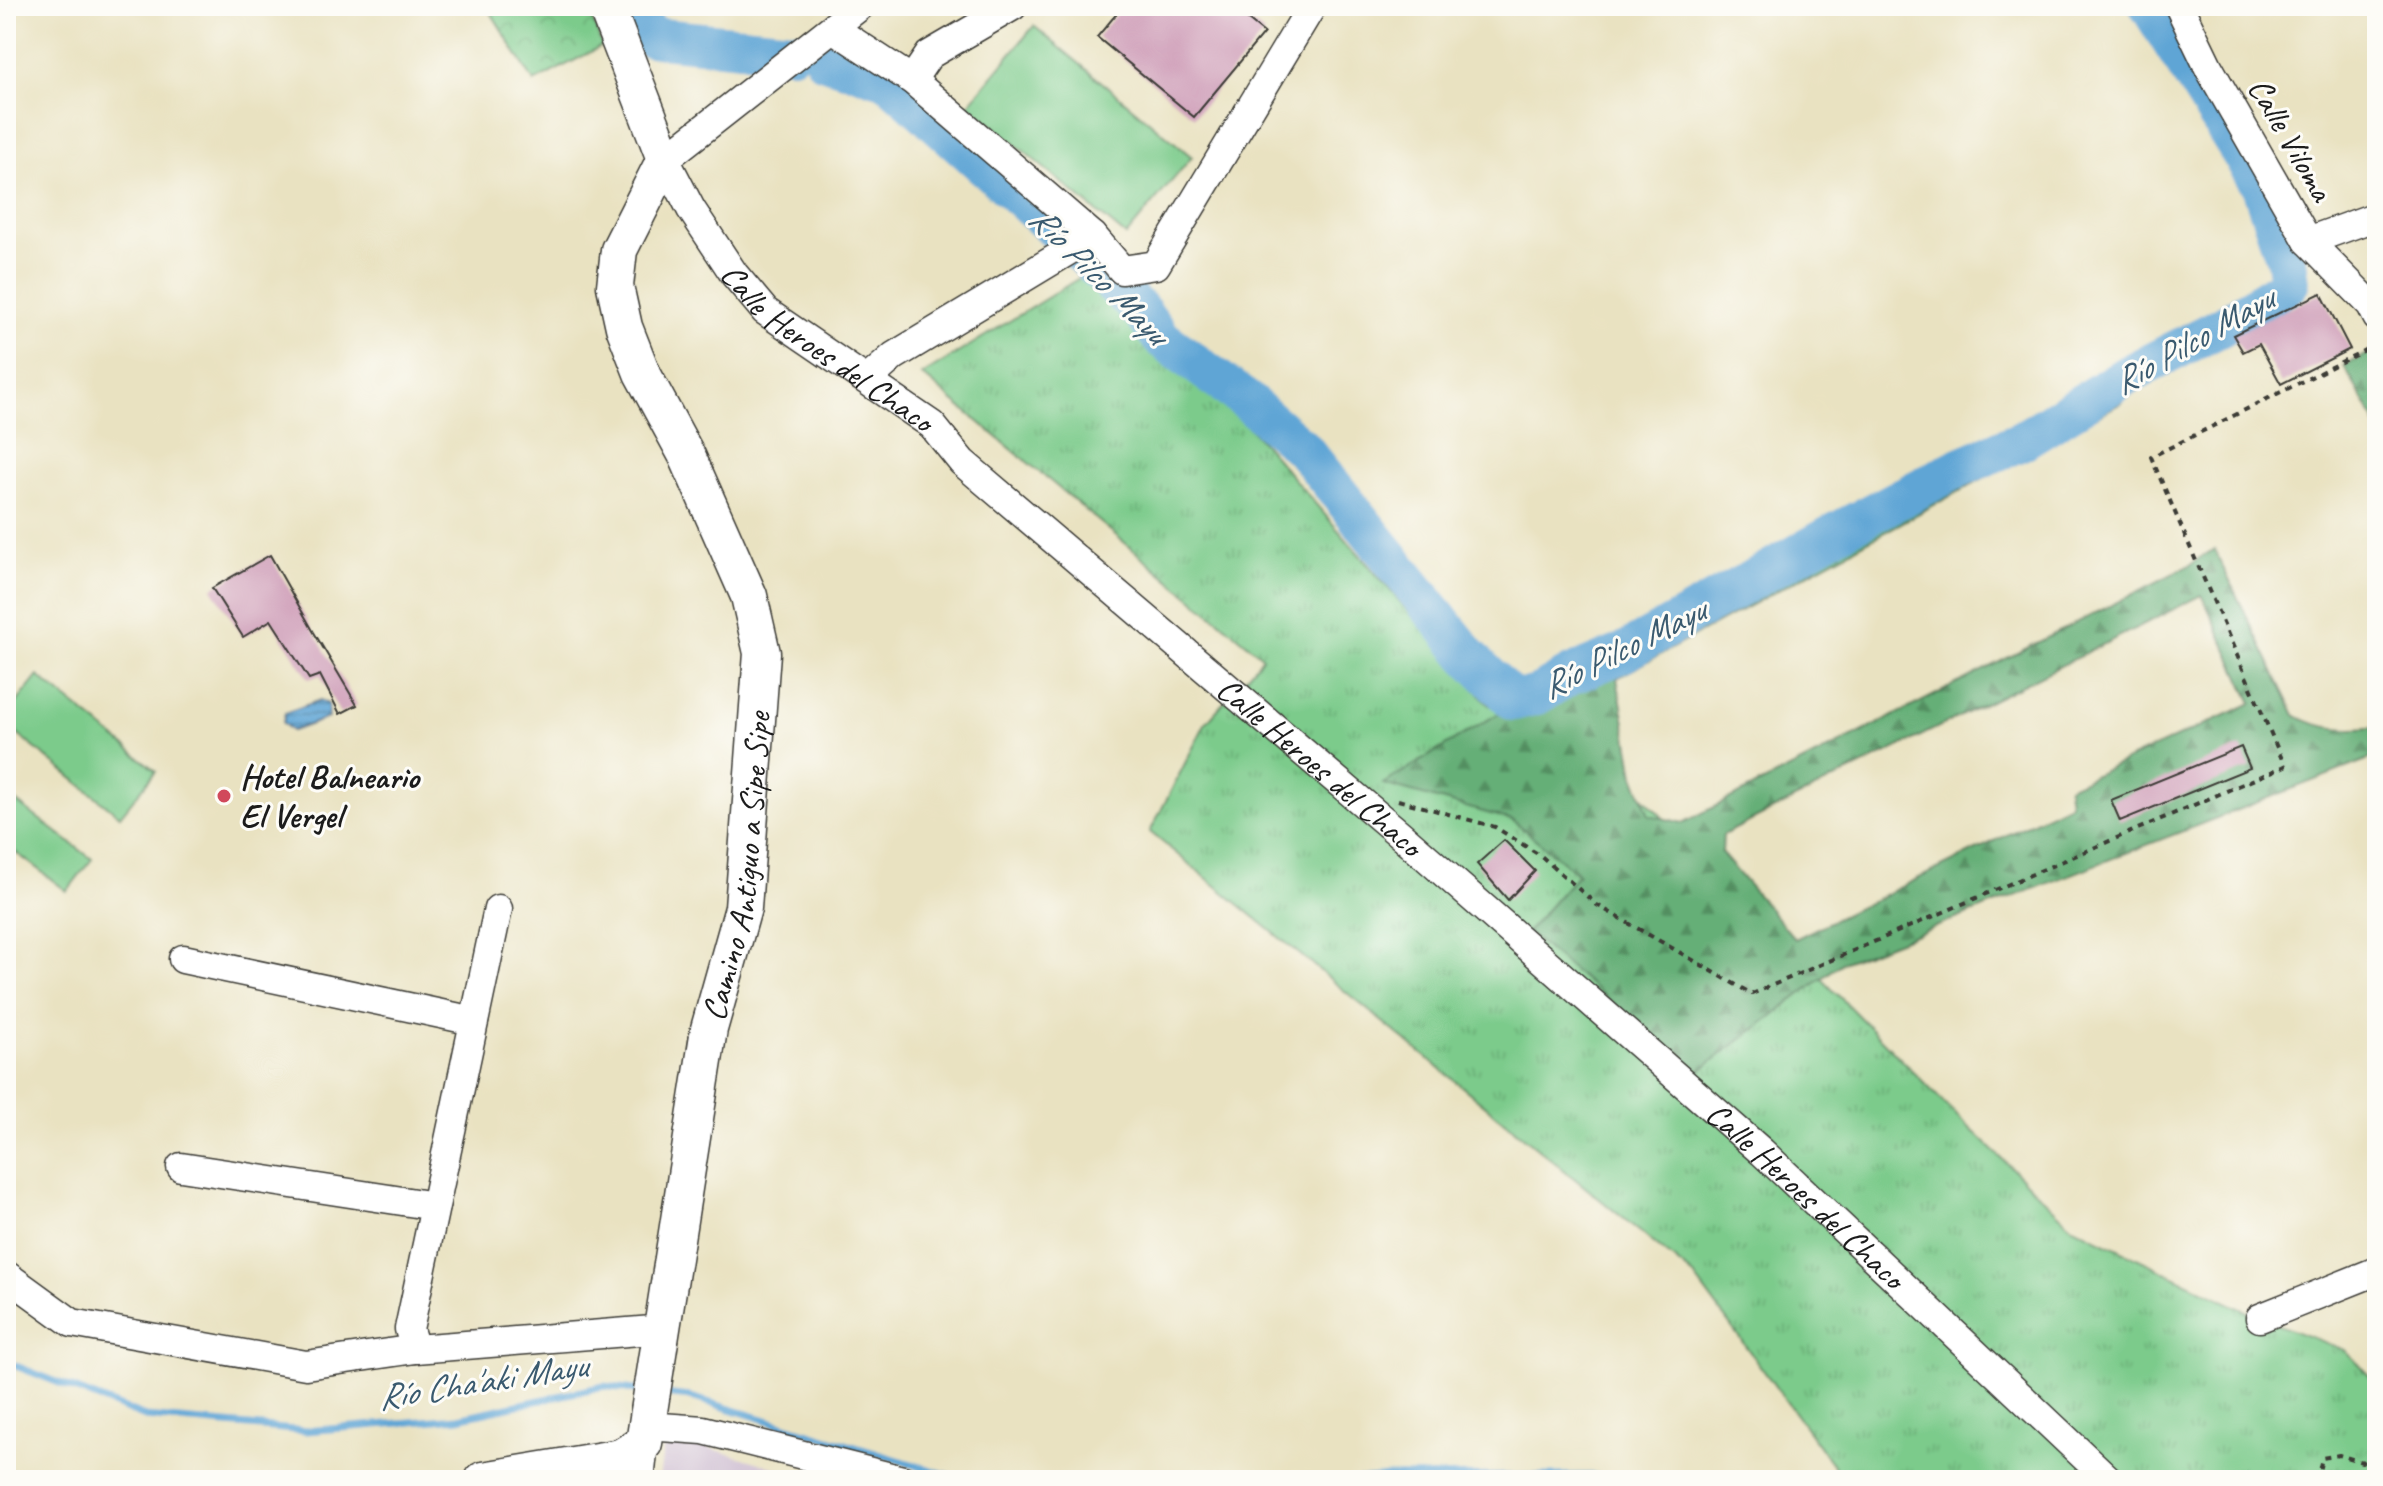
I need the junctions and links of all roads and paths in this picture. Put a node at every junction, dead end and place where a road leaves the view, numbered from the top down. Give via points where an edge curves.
1 (606, 6) edge
2 (860, 6) edge
3 (1013, 6) edge
4 (1312, 6) edge
5 (2179, 6) edge
6 (834, 29) junction
7 (912, 80) junction
8 (665, 159) junction
9 (2377, 216) edge
10 (1093, 236) junction
11 (2308, 241) junction
12 (2377, 317) edge
13 (2377, 344) edge
14 (867, 380) junction
15 (1387, 797) dead end
16 (498, 909) dead end
17 (183, 959) dead end
18 (474, 1021) junction
19 (181, 1167) dead end
20 (435, 1206) junction
21 (2377, 1271) edge
22 (6, 1275) edge
23 (2260, 1318) dead end
24 (665, 1329) junction
25 (415, 1349) junction
26 (649, 1417) junction
27 (2377, 1445) edge
28 (483, 1480) edge
29 (640, 1480) edge
30 (903, 1480) edge
31 (2109, 1480) edge
32 (2317, 1480) edge

1 - 8 main road, Calle Heroes del Chaco
2 - 6 street
3 - 7 street via 929,55
4 - 10 street via 1156,265 1122,270
5 - 11 street, Calle Viloma
6 - 7 street
6 - 8 street
7 - 10 street
8 - 14 street, Calle Heroes del Chaco via 691,209 765,311
8 - 24 main road, Camino Antiguo a Sipe Sipe via 619,250 615,286 642,373 687,456 749,596 762,653 743,908 709,1029
9 - 11 street, Calle Viloma
10 - 14 street via 894,356
11 - 12 street
13 - 15 path via 2151,457 2285,766 1752,994 1597,905 1541,856 1495,827
14 - 31 street, Calle Heroes del Chaco via 932,425 962,462 1402,836 1762,1152
16 - 18 street
17 - 18 street
18 - 20 street
19 - 20 street
20 - 25 street via 409,1329
21 - 23 street
22 - 25 street via 72,1323 306,1365
24 - 25 street
24 - 26 main road, Camino Antiguo a Sipe Sipe
26 - 28 main road via 621,1457
26 - 29 street
26 - 30 street
27 - 32 path via 2362,1462 2339,1455 2322,1458

